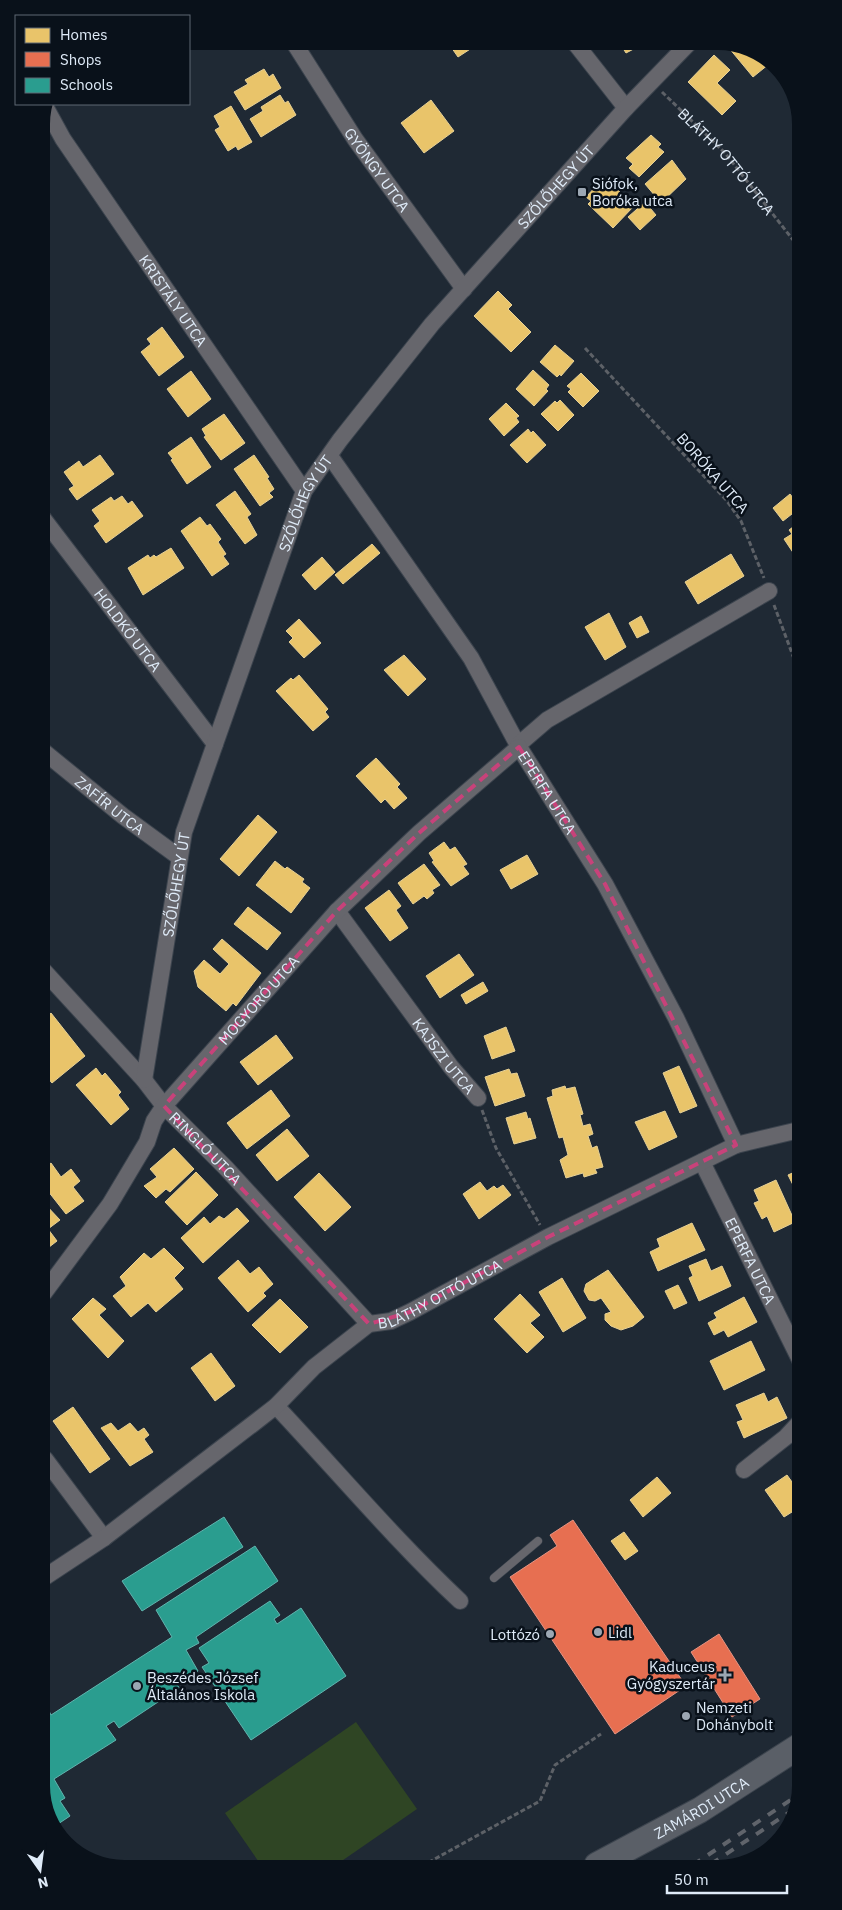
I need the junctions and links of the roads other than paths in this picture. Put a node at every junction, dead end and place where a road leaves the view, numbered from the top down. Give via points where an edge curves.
1 (299, 50) edge
2 (580, 50) edge
3 (682, 50) edge
4 (626, 108) junction
5 (51, 116) edge
6 (464, 289) junction
7 (330, 456) junction
8 (304, 491) junction
9 (50, 527) edge
10 (769, 591) road end
11 (215, 744) junction
12 (519, 746) junction
13 (50, 757) edge
14 (180, 857) junction
15 (337, 911) junction
16 (50, 978) edge
17 (144, 1080) junction
18 (478, 1098) road end
19 (164, 1106) junction
20 (792, 1132) edge
21 (736, 1145) junction
22 (702, 1162) junction
23 (50, 1285) edge
24 (369, 1324) junction
25 (792, 1344) edge
26 (276, 1406) junction
27 (792, 1431) edge
28 (50, 1466) edge
29 (744, 1470) dead end
30 (104, 1538) junction
31 (538, 1541) dead end
32 (50, 1574) edge
33 (494, 1578) dead end
34 (460, 1601) dead end
35 (792, 1751) edge
36 (606, 1860) edge

1 - 6 street, GYÖNGY UTCA via 355,138
2 - 4 street
3 - 4 street, SZŐLŐHEGY ÚT
4 - 6 street, SZŐLŐHEGY ÚT
5 - 8 street, KRISTÁLY UTCA
6 - 7 street, SZŐLŐHEGY ÚT via 432,324
7 - 8 street, SZŐLŐHEGY ÚT
7 - 12 street, EPERFA UTCA via 471,658
8 - 11 street, SZŐLŐHEGY ÚT
9 - 11 street, HOLDKŐ UTCA
10 - 12 street, MOGYORÓ UTCA via 547,720
11 - 14 street, SZŐLŐHEGY ÚT via 184,832
12 - 15 street, MOGYORÓ UTCA
12 - 21 street, EPERFA UTCA via 605,884 676,1018
13 - 14 street, ZAFÍR UTCA
14 - 17 street, SZŐLŐHEGY ÚT
15 - 18 street, KAJSZI UTCA via 451,1067
15 - 19 street, MOGYORÓ UTCA
16 - 17 street, RINGLÓ UTCA
17 - 19 street, RINGLÓ UTCA
19 - 23 street, MOGYORÓ UTCA via 110,1204
19 - 24 street, RINGLÓ UTCA via 226,1168
20 - 21 street, BLÁTHY OTTÓ UTCA
21 - 22 street, BLÁTHY OTTÓ UTCA
22 - 24 street, BLÁTHY OTTÓ UTCA via 548,1237 410,1312 391,1321
22 - 25 street, EPERFA UTCA
24 - 26 street, BLÁTHY OTTÓ UTCA via 314,1367
26 - 30 street, BLÁTHY OTTÓ UTCA
26 - 34 street via 414,1559
27 - 29 street
28 - 30 street
30 - 32 street, BLÁTHY OTTÓ UTCA
31 - 33 lane
35 - 36 main road, ZAMÁRDI UTCA via 700,1810

